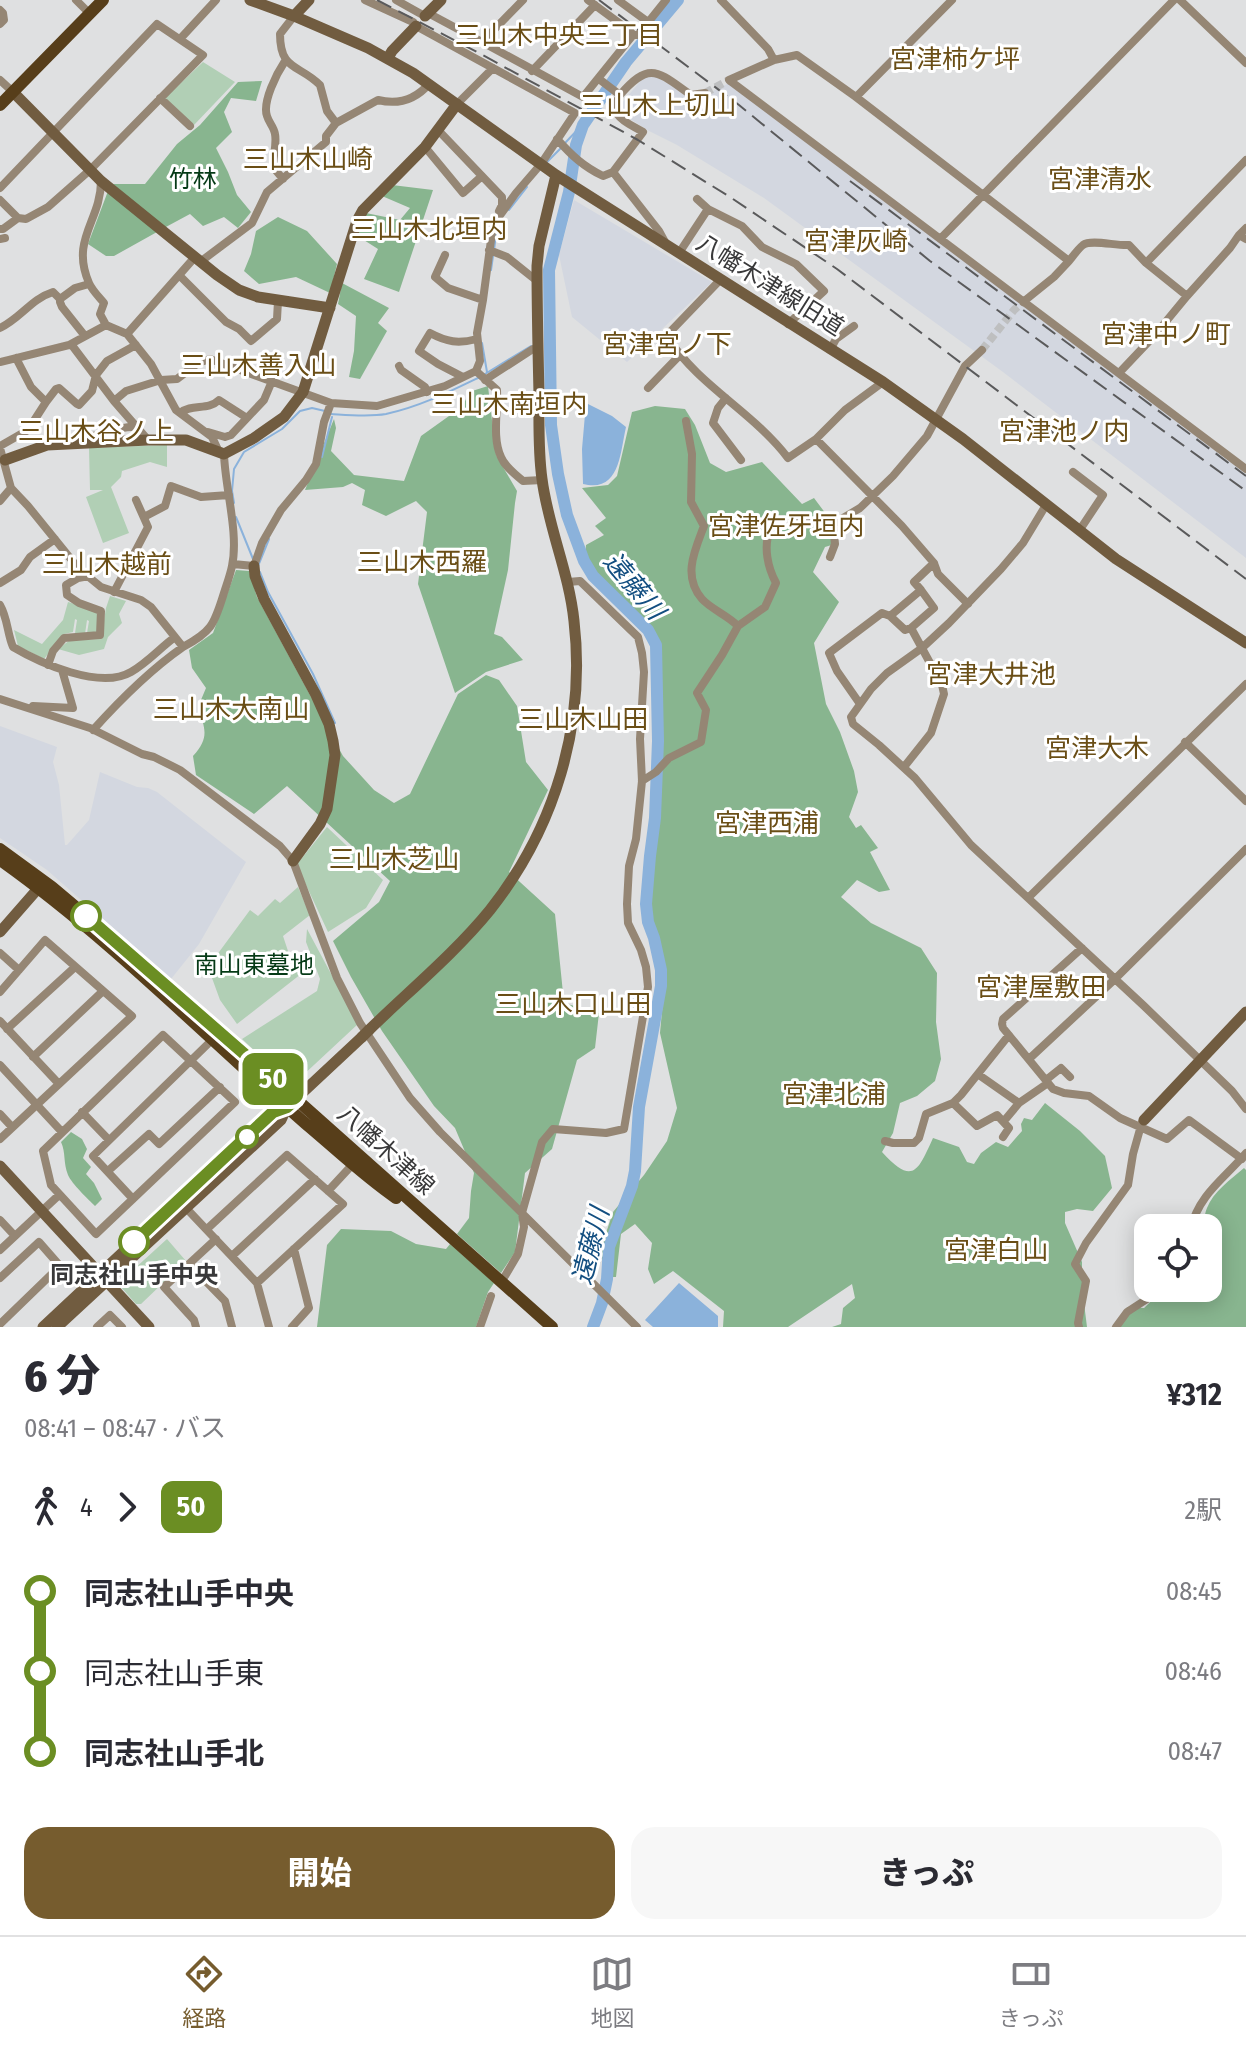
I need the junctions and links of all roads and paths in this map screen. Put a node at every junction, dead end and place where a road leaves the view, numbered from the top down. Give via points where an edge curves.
1 (76, 0) edge
2 (103, 0) edge
3 (216, 0) edge
4 (250, 0) edge
5 (309, 0) edge
6 (365, 0) edge
7 (396, 0) edge
8 (441, 0) edge
9 (523, 0) edge
10 (618, 0) edge
11 (666, 0) edge
12 (721, 0) edge
13 (952, 0) edge
14 (1177, 0) edge
15 (592, 2) edge
16 (0, 10) edge
17 (90, 14) junction
18 (425, 14) junction
19 (294, 16) junction
20 (648, 22) junction
21 (0, 24) edge
22 (415, 24) junction
23 (633, 35) junction
24 (180, 39) junction
25 (482, 42) junction
26 (388, 58) junction
27 (774, 60) junction
28 (285, 61) junction
29 (1246, 63) edge
30 (493, 68) junction
31 (532, 71) junction
32 (599, 79) junction
33 (0, 80) edge
34 (429, 84) junction
35 (13, 92) junction
36 (705, 93) dead end
37 (620, 95) junction
38 (856, 97) junction
39 (160, 98) junction
40 (457, 104) junction
41 (0, 105) edge
42 (336, 123) junction
43 (190, 126) dead end
44 (438, 130) junction
45 (53, 133) junction
46 (557, 139) junction
47 (425, 147) junction
48 (1246, 160) edge
49 (541, 164) junction
50 (90, 170) junction
51 (613, 172) junction
52 (482, 176) junction
53 (283, 179) junction
54 (101, 181) junction
55 (564, 181) junction
56 (0, 188) edge
57 (984, 196) junction
58 (697, 199) dead end
59 (0, 200) edge
60 (708, 209) junction
61 (500, 216) junction
62 (18, 218) junction
63 (1246, 228) edge
64 (0, 229) edge
65 (1242, 237) edge
66 (940, 239) junction
67 (667, 247) junction
68 (489, 250) junction
69 (679, 253) junction
70 (445, 255) dead end
71 (198, 260) junction
72 (1069, 261) junction
73 (1146, 263) junction
74 (179, 275) junction
75 (721, 279) junction
76 (537, 281) junction
77 (89, 284) junction
78 (1187, 296) junction
79 (60, 299) junction
80 (483, 300) junction
81 (278, 301) junction
82 (1023, 302) junction
83 (330, 308) junction
84 (788, 324) junction
85 (106, 325) junction
86 (854, 326) dead end
87 (0, 328) edge
88 (127, 334) junction
89 (85, 336) junction
90 (477, 339) junction
91 (71, 344) junction
92 (136, 345) junction
93 (538, 349) junction
94 (830, 350) junction
95 (982, 350) tunnel mouth
96 (679, 356) junction
97 (16, 358) junction
98 (0, 362) edge
99 (399, 366) dead end
100 (1119, 373) junction
101 (480, 375) junction
102 (96, 376) junction
103 (463, 377) junction
104 (161, 380) junction
105 (272, 381) junction
106 (883, 382) junction
107 (648, 388) dead end
108 (303, 392) junction
109 (427, 392) junction
110 (726, 398) junction
111 (114, 401) junction
112 (46, 402) junction
113 (331, 403) junction
114 (180, 413) junction
115 (247, 418) junction
116 (935, 419) junction
117 (686, 421) dead end
118 (135, 427) junction
119 (204, 430) junction
120 (92, 436) dead end
121 (816, 439) junction
122 (148, 440) junction
123 (222, 453) junction
124 (2, 457) edge
125 (741, 460) dead end
126 (1246, 469) edge
127 (1073, 472) dead end
128 (542, 480) junction
129 (11, 488) junction
130 (229, 495) junction
131 (872, 497) junction
132 (136, 500) dead end
133 (0, 501) edge
134 (1046, 505) junction
135 (144, 517) junction
136 (833, 524) junction
137 (1079, 531) junction
138 (55, 539) junction
139 (830, 557) dead end
140 (934, 563) junction
141 (233, 564) junction
142 (254, 566) junction
143 (89, 576) junction
144 (568, 582) junction
145 (0, 583) edge
146 (921, 590) junction
147 (114, 592) junction
148 (968, 604) junction
149 (0, 605) edge
150 (890, 616) junction
151 (738, 626) junction
152 (911, 628) junction
153 (175, 637) junction
154 (1246, 643) edge
155 (183, 647) junction
156 (922, 648) junction
157 (48, 665) junction
158 (62, 670) junction
159 (1246, 684) edge
160 (0, 699) edge
161 (860, 704) junction
162 (22, 706) junction
163 (93, 730) junction
164 (1185, 742) junction
165 (904, 767) junction
166 (642, 781) junction
167 (1246, 801) edge
168 (0, 849) edge
169 (1246, 849) edge
170 (0, 860) edge
171 (293, 861) junction
172 (42, 884) junction
173 (1028, 898) junction
174 (0, 932) edge
175 (1082, 948) junction
176 (0, 953) edge
177 (75, 967) junction
178 (19, 970) junction
179 (1115, 979) junction
180 (103, 991) junction
181 (0, 992) edge
182 (1246, 1012) edge
183 (0, 1021) edge
184 (7, 1029) junction
185 (1009, 1035) junction
186 (216, 1036) junction
187 (33, 1057) junction
188 (1029, 1059) junction
189 (1199, 1059) junction
190 (192, 1061) junction
191 (0, 1065) edge
192 (979, 1075) junction
193 (1070, 1077) dead end
194 (1047, 1081) junction
195 (59, 1084) junction
196 (220, 1087) junction
197 (292, 1103) junction
198 (953, 1103) junction
199 (1019, 1103) junction
200 (37, 1104) junction
201 (1246, 1109) edge
202 (82, 1112) junction
203 (0, 1114) edge
204 (1004, 1121) junction
205 (1142, 1123) junction
206 (12, 1127) junction
207 (62, 1132) junction
208 (1003, 1137) dead end
209 (0, 1139) edge
210 (109, 1140) junction
211 (885, 1141) dead end
212 (1244, 1156) edge
213 (353, 1164) junction
214 (0, 1166) edge
215 (108, 1171) junction
216 (315, 1179) junction
217 (328, 1191) junction
218 (59, 1195) junction
219 (133, 1199) junction
220 (186, 1208) junction
221 (42, 1211) junction
222 (522, 1213) junction
223 (1195, 1214) edge
224 (0, 1220) edge
225 (207, 1229) junction
226 (15, 1236) junction
227 (449, 1236) junction
228 (216, 1239) junction
229 (294, 1249) junction
230 (0, 1250) edge
231 (232, 1256) junction
232 (189, 1264) junction
233 (505, 1276) dead end
234 (103, 1277) junction
235 (0, 1278) edge
236 (257, 1283) junction
237 (491, 1296) dead end
238 (1142, 1302) edge
239 (0, 1324) edge
240 (43, 1327) edge
241 (57, 1327) edge
242 (97, 1327) edge
243 (122, 1327) edge
244 (149, 1327) edge
245 (196, 1327) edge
246 (232, 1327) edge
247 (269, 1327) edge
248 (292, 1327) edge
249 (480, 1327) edge
250 (552, 1327) edge
251 (637, 1327) edge
252 (1079, 1327) edge
253 (1116, 1327) edge

1 - 17 street
2 - 17 main road
3 - 24 street
4 - 19 street, 八幡木津線旧道
5 - 19 street
6 - 22 street
7 - 18 street
8 - 18 street
9 - 25 street
10 - 20 street
11 - 20 street
12 - 27 street
13 - 38 street
14 - 29 street
14 - 57 street
15 - 23 street
15 - 31 street
16 - 21 street
17 - 35 main road
18 - 25 street
19 - 26 street, 八幡木津線旧道
19 - 28 street via 280,34
20 - 23 street
22 - 26 street
22 - 30 street
23 - 32 street
24 - 39 street via 203,55
24 - 45 street via 157,24
25 - 31 street
26 - 34 street, 八幡木津線旧道
27 - 38 street via 797,55
27 - 66 street via 729,80
28 - 42 street via 320,85
28 - 53 street via 266,115 276,138 273,167
30 - 40 street
30 - 46 street via 575,113
31 - 32 street via 583,97
32 - 37 street
33 - 35 street
34 - 40 street, 八幡木津線旧道
34 - 42 street via 411,98 378,100
35 - 41 main road
35 - 45 street
36 - 37 street via 691,95 654,72 634,79
37 - 51 street via 615,111 643,132
38 - 57 street
39 - 43 street
39 - 50 street
40 - 44 street
40 - 49 street, 八幡木津線旧道
42 - 53 street via 326,142
44 - 47 street
44 - 52 street
45 - 50 street
45 - 56 street
46 - 49 street
46 - 51 street via 579,162 603,176
47 - 52 street via 463,193
47 - 83 street via 363,210
48 - 73 street
49 - 55 street, 八幡木津線旧道
49 - 61 street
50 - 54 street
50 - 62 street via 48,207
51 - 67 street
52 - 61 street via 502,197
53 - 71 street via 267,192 252,223
54 - 71 street
54 - 77 street via 84,239 83,267
55 - 67 street, 八幡木津線旧道
55 - 76 street via 539,246
57 - 66 street
57 - 72 street
58 - 60 street
59 - 62 street
60 - 69 street
60 - 84 street via 796,264 824,291
61 - 68 street
62 - 64 street
63 - 65 street
65 - 78 street
66 - 82 street
67 - 69 street, 八幡木津線旧道
68 - 76 street
68 - 80 street
69 - 75 street, 八幡木津線旧道
70 - 80 street via 435,277 448,288
71 - 74 street
71 - 81 street via 239,290
72 - 73 street via 1091,241 1129,245
72 - 82 street
73 - 78 street
74 - 81 street via 251,341 277,319
74 - 88 street
75 - 84 street, 八幡木津線旧道
75 - 96 street via 670,332
76 - 93 street
77 - 79 street
77 - 85 street via 104,303 100,314
78 - 100 street
79 - 87 street via 53,292 47,294
79 - 89 street
80 - 90 street
81 - 83 street
82 - 100 street
83 - 108 street
84 - 94 street, 八幡木津線旧道
85 - 88 street
85 - 89 street
86 - 94 street
88 - 92 street
89 - 91 street
90 - 101 street
90 - 103 street via 462,343 430,333 419,351
91 - 97 street
91 - 102 street
92 - 102 street via 107,361
92 - 104 street
93 - 101 street
93 - 128 street
94 - 106 street, 八幡木津線旧道
95 - 116 street via 965,366
96 - 107 street
96 - 110 street
97 - 98 street
97 - 112 street
99 - 109 street
100 - 126 street
101 - 103 street
101 - 128 street via 497,390 501,457 523,481
102 - 111 street
102 - 112 street via 92,391 79,405 59,388
103 - 109 street
104 - 105 street via 177,379 210,359
104 - 111 street via 126,391
104 - 114 street
105 - 108 street
105 - 115 street via 264,400
106 - 116 street, 八幡木津線旧道
106 - 121 street
108 - 113 street
108 - 123 street via 284,417
109 - 113 street via 377,406
110 - 121 street via 788,458
110 - 125 street via 713,423
111 - 118 street
112 - 124 street
113 - 142 street via 316,464 281,510
114 - 115 street via 219,400
114 - 119 street
115 - 119 street via 225,437
116 - 131 street via 927,436
116 - 134 street, 八幡木津線旧道
117 - 151 street via 691,502 704,526 689,566 693,582 702,599
118 - 120 street
118 - 122 street
119 - 123 street
121 - 131 street
122 - 123 street via 186,440
122 - 124 street via 47,445
123 - 130 street
124 - 129 street
127 - 137 street via 1103,495
128 - 144 street
129 - 133 street
129 - 138 street
130 - 135 street via 201,497 171,486 165,506
130 - 141 street
131 - 136 street
131 - 140 street
132 - 135 street
134 - 137 street, 八幡木津線旧道
134 - 148 street via 1023,543
135 - 147 street via 148,527
136 - 139 street
136 - 151 street via 778,519 768,545 768,569 776,583 765,607
137 - 154 street, 八幡木津線旧道
138 - 143 street
138 - 145 street
140 - 146 street via 914,582
140 - 148 street
141 - 142 street
141 - 155 street via 209,630
142 - 171 street via 264,599 329,724 335,755 327,809
143 - 147 street
143 - 157 street via 66,585 67,595 101,611 100,635 64,638
144 - 166 street via 580,581 638,637 644,672
144 - 197 street via 576,646 575,701 561,775 542,827 489,911
146 - 150 street
146 - 152 street via 934,608
147 - 153 street via 151,607
148 - 156 street
149 - 157 street via 13,647
150 - 152 street via 905,630
150 - 161 street via 882,613 829,653
151 - 166 street via 697,693 706,710 701,742 669,758
152 - 156 street
153 - 155 street
153 - 158 street via 129,674 111,678
155 - 163 street
156 - 161 street via 887,673
156 - 165 street via 944,694 931,733
157 - 158 street
158 - 162 street via 73,708
159 - 164 street
160 - 162 street
161 - 165 street via 851,717 853,724
162 - 163 street
163 - 171 street via 180,770
164 - 167 street
164 - 173 street
165 - 173 street via 971,845
166 - 222 street via 627,904 648,987 624,1129 553,1129 542,1142
168 - 172 main road, 八幡木津線
169 - 179 street
170 - 172 main road, 八幡木津線
171 - 222 street via 337,978 360,1023 410,1098
172 - 174 street
172 - 186 main road, 八幡木津線
173 - 175 street
175 - 179 street
175 - 185 street via 1003,1019
176 - 178 street
177 - 178 street via 45,940
177 - 180 street
177 - 184 street
178 - 181 street
179 - 188 street
179 - 189 street
180 - 187 street
180 - 195 street via 132,1016
182 - 189 street
183 - 184 street
184 - 187 street
185 - 188 street
185 - 192 street
186 - 190 street
186 - 197 main road, 八幡木津線
187 - 195 street
188 - 194 street
189 - 201 street
189 - 205 street
190 - 196 street
190 - 202 street via 163,1035
190 - 210 street
191 - 200 street
192 - 198 street
192 - 199 street
193 - 194 street via 1061,1068
194 - 199 street
194 - 205 street via 1053,1089 1089,1096 1120,1118
195 - 200 street
196 - 215 street via 159,1144 149,1134
196 - 219 street via 235,1102
197 - 213 main road, 八幡木津線
197 - 220 street via 281,1120
197 - 227 main road, 八幡木津線
197 - 234 street via 273,1112
198 - 204 street via 977,1126 997,1115
198 - 211 street via 926,1114 914,1143
199 - 204 street
200 - 206 street
200 - 207 street
202 - 207 street
202 - 210 street
203 - 206 street
204 - 208 street via 1009,1128
205 - 212 street via 1167,1139 1189,1120
205 - 252 street via 1128,1185 1075,1264 1086,1281
206 - 209 street
207 - 218 street via 43,1151 51,1185
210 - 215 street via 93,1156
212 - 223 street via 1205,1196
213 - 217 street
213 - 227 main road, 八幡木津線
214 - 221 street
215 - 219 street
216 - 217 street
216 - 225 street via 287,1155
216 - 231 street
217 - 229 street via 343,1204
218 - 219 street via 96,1234
218 - 221 street
220 - 225 street
220 - 234 street
221 - 226 street
221 - 234 street
222 - 233 street via 518,1254
222 - 251 street
224 - 226 street
225 - 228 street
226 - 230 street
227 - 250 main road, 八幡木津線
228 - 231 street
228 - 232 street
229 - 236 street
229 - 248 street via 309,1308
231 - 236 street
232 - 245 street via 164,1287
232 - 246 street via 225,1301
234 - 240 street
234 - 241 street
234 - 244 street
235 - 239 street via 39,1242 60,1266
236 - 247 street
237 - 249 street
238 - 253 street
242 - 243 street via 110,1315

